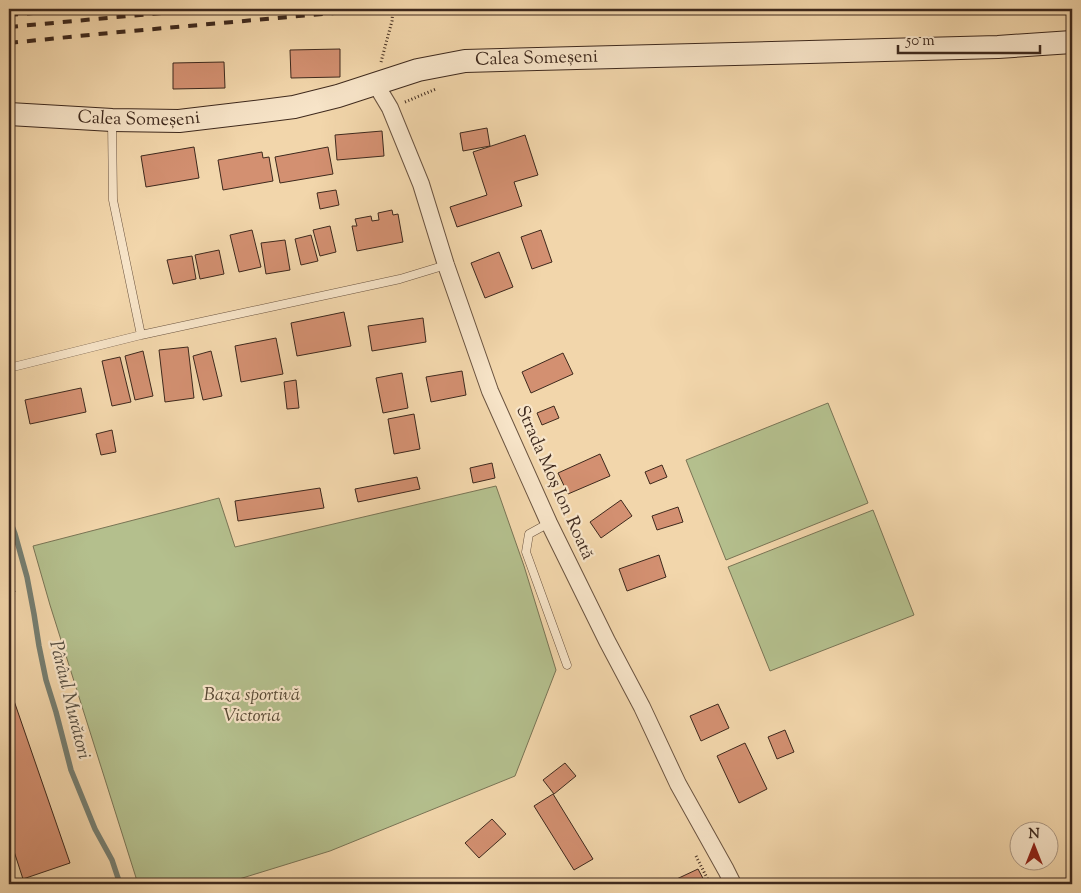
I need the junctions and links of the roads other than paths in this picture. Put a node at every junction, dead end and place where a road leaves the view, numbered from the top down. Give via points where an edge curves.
1 (1072, 42) edge
2 (375, 83) junction
3 (9, 114) edge
4 (112, 120) junction
5 (446, 265) junction
6 (141, 335) junction
7 (9, 368) edge
8 (549, 523) junction
9 (566, 665) dead end
10 (733, 884) edge

1 - 2 main road, Calea Someșeni via 998,47 465,60
2 - 4 main road, Calea Someșeni via 294,107 179,121
2 - 5 street, Strada Moș Ion Roată via 390,108 420,184
3 - 4 main road, Calea Someșeni
4 - 6 lane via 113,200
5 - 6 lane via 400,279
5 - 8 street, Strada Moș Ion Roată via 490,391
6 - 7 lane
8 - 9 lane via 529,534 526,552
8 - 10 street, Strada Moș Ion Roată via 678,784

